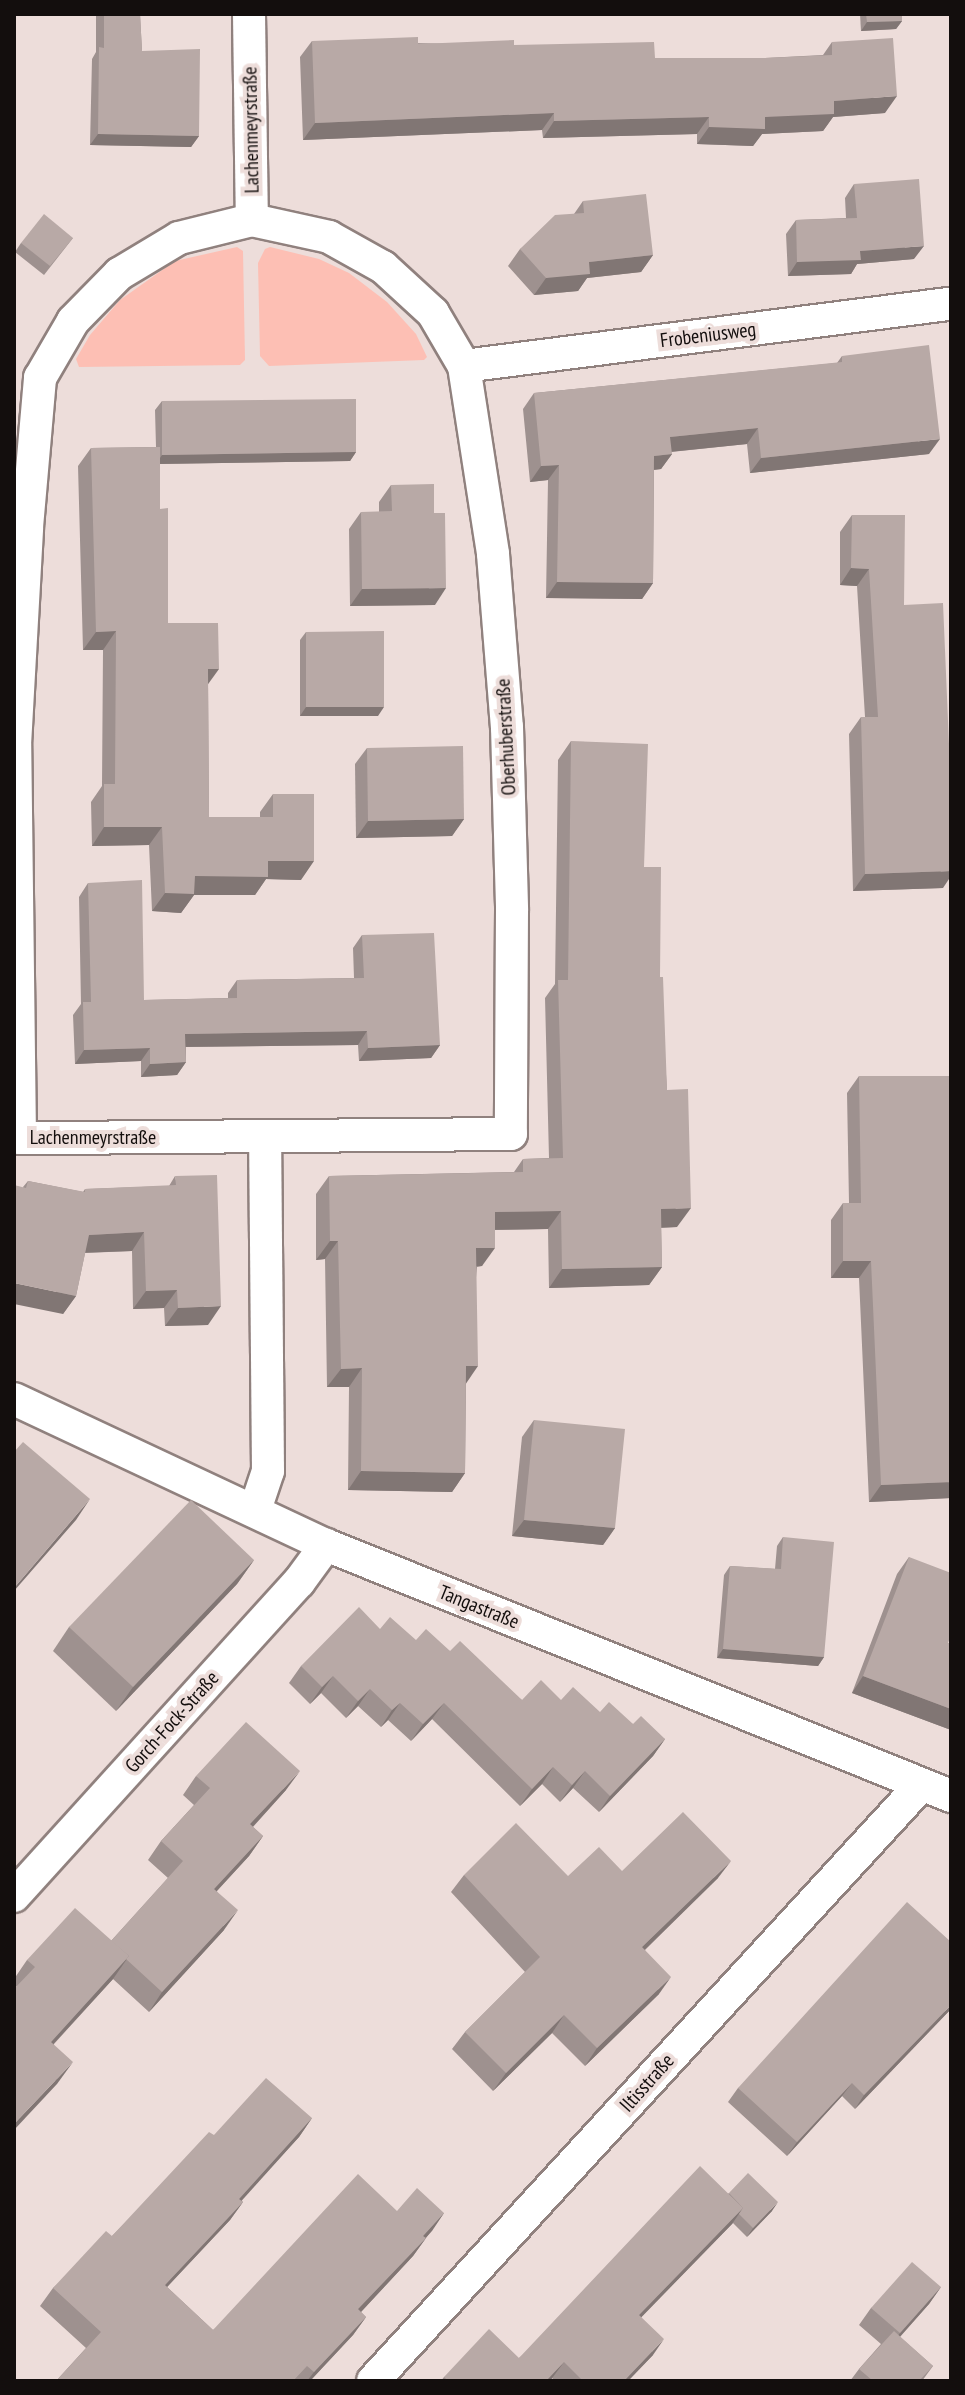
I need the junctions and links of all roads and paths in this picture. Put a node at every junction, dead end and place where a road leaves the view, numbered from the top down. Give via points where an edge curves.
1 (249, 14) edge
2 (252, 220) junction
3 (951, 304) edge
4 (464, 366) junction
5 (27, 376) edge
6 (265, 1137) junction
7 (14, 1399) edge
8 (255, 1510) junction
9 (326, 1545) junction
10 (936, 1790) edge
11 (14, 1896) edge
12 (373, 2381) edge

1 - 2 street, Lachenmeyrstraße
2 - 4 street, Oberhuberstraße via 329,237 383,267 433,313
2 - 5 street, Lachenmeyrstraße via 179,238 119,274
3 - 4 street, Frobeniusweg
4 - 6 street, Oberhuberstraße via 493,554 507,727 511,1134
5 - 6 street, Lachenmeyrstraße via 27,527 15,745 20,1138
6 - 8 street via 268,1471
7 - 8 street, Tangastraße
8 - 9 street, Tangastraße
9 - 10 street, Tangastraße
9 - 11 street, Gorch-Fock-Straße via 299,1582
10 - 12 street, Iltisstraße

